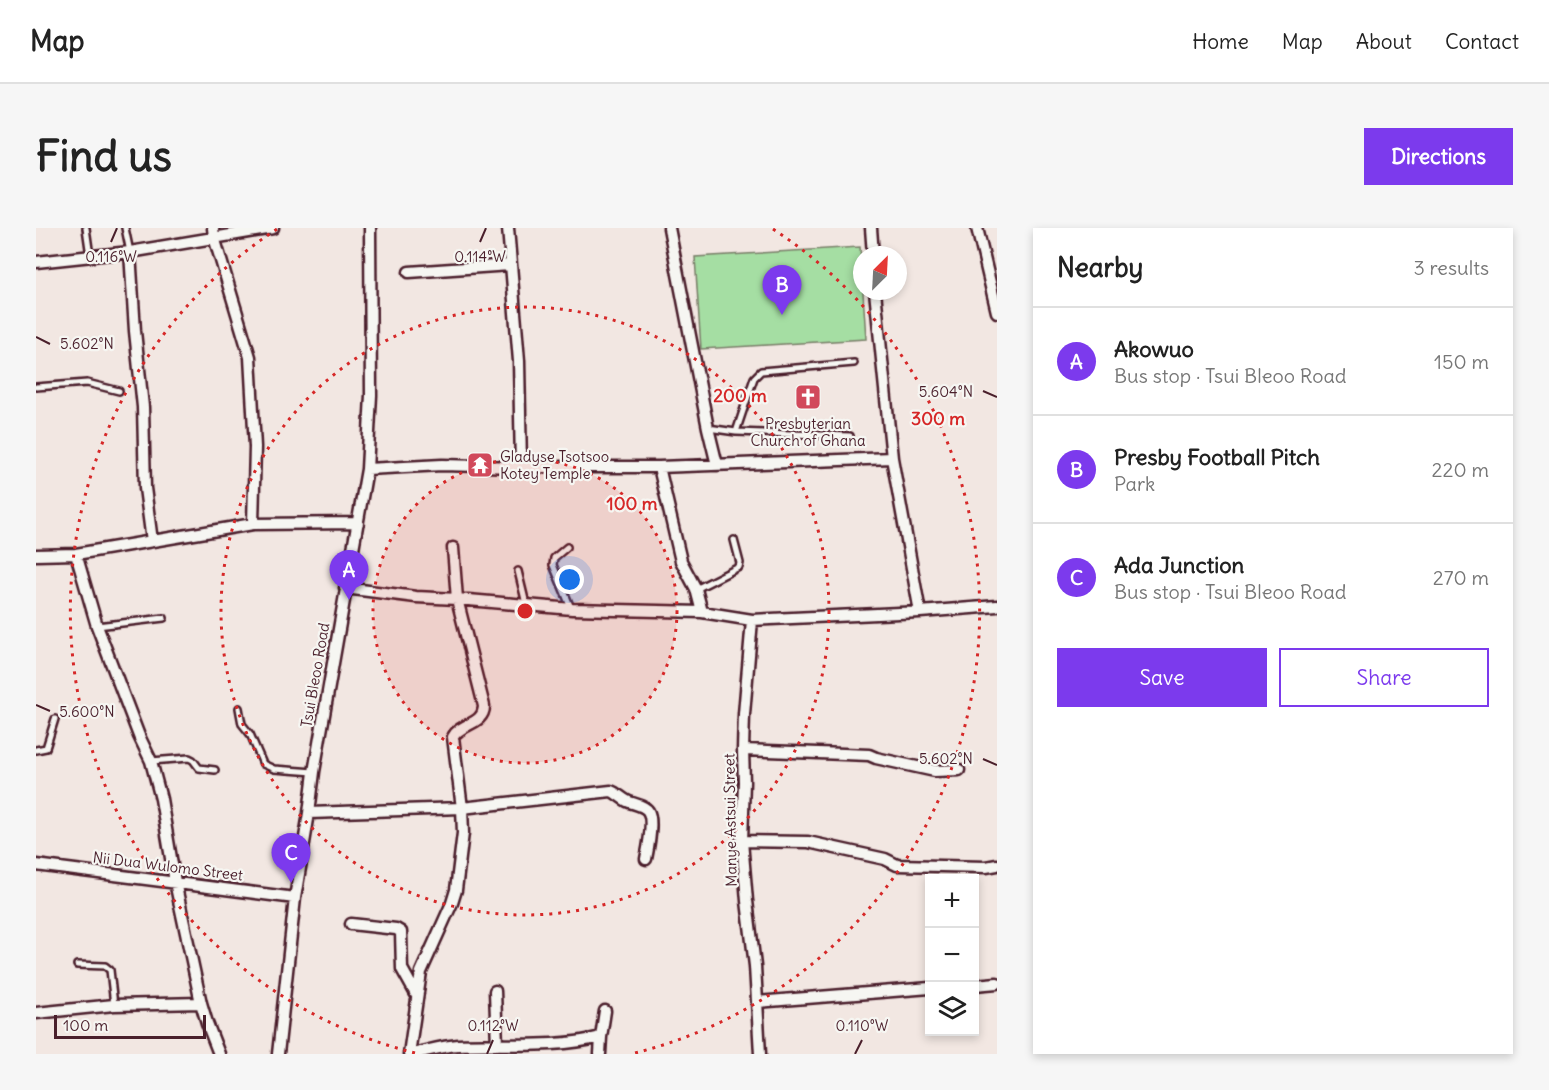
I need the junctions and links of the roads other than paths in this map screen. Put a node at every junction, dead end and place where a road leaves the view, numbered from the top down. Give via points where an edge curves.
1 (86, 228) edge
2 (125, 228) edge
3 (273, 228) edge
4 (370, 228) edge
5 (508, 228) edge
6 (669, 228) edge
7 (871, 228) edge
8 (977, 228) edge
9 (214, 232) edge
10 (872, 246) edge
11 (130, 252) junction
12 (91, 257) junction
13 (36, 262) edge
14 (510, 265) junction
15 (410, 272) dead end
16 (876, 300) edge
17 (997, 312) edge
18 (854, 363) dead end
19 (36, 387) edge
20 (119, 391) dead end
21 (708, 428) junction
22 (736, 432) junction
23 (850, 436) dead end
24 (892, 458) junction
25 (717, 465) junction
26 (521, 467) junction
27 (659, 467) junction
28 (368, 469) junction
29 (358, 523) junction
30 (253, 524) junction
31 (734, 540) dead end
32 (152, 541) junction
33 (567, 547) dead end
34 (453, 548) dead end
35 (76, 554) junction
36 (36, 555) edge
37 (518, 571) dead end
38 (345, 588) junction
39 (696, 589) junction
40 (457, 599) junction
41 (527, 606) junction
42 (997, 606) edge
43 (572, 609) junction
44 (702, 612) junction
45 (920, 612) junction
46 (164, 618) dead end
47 (752, 620) junction
48 (97, 626) junction
49 (239, 708) dead end
50 (55, 719) dead end
51 (36, 750) edge
52 (743, 750) junction
53 (151, 761) junction
54 (215, 770) dead end
55 (959, 770) dead end
56 (314, 772) junction
57 (462, 808) junction
58 (309, 813) junction
59 (742, 841) junction
60 (646, 859) dead end
61 (36, 865) edge
62 (997, 865) edge
63 (175, 882) junction
64 (295, 898) junction
65 (351, 924) dead end
66 (77, 965) dead end
67 (997, 983) edge
68 (979, 985) edge
69 (925, 988) edge
70 (495, 991) dead end
71 (417, 996) junction
72 (757, 1002) junction
73 (201, 1003) junction
74 (114, 1005) junction
75 (604, 1011) dead end
76 (36, 1012) edge
77 (601, 1037) junction
78 (497, 1049) edge
79 (219, 1054) edge
80 (278, 1054) edge
81 (411, 1054) edge
82 (600, 1054) edge
83 (760, 1054) edge

1 - 12 lane
2 - 11 lane
3 - 9 street
4 - 28 street, Tsui Bleoo Road
5 - 14 street
6 - 21 street
7 - 10 street
8 - 17 street
9 - 11 street
9 - 30 street via 250,357 255,447
11 - 12 street
11 - 32 street
12 - 13 street
14 - 15 street
14 - 26 street via 519,361
16 - 24 street
18 - 22 lane via 761,371 754,378
19 - 20 lane via 87,383
21 - 22 lane
21 - 25 street
22 - 23 lane
24 - 25 street
24 - 45 street
25 - 27 street
26 - 27 street
26 - 28 street via 442,465
27 - 39 street via 681,561
28 - 29 street, Tsui Bleoo Road
29 - 30 street
29 - 38 street, Tsui Bleoo Road
30 - 32 street
31 - 39 lane via 739,567
32 - 35 street
33 - 43 lane via 554,558 553,565
34 - 40 street
35 - 36 street
35 - 48 street
37 - 41 lane
38 - 40 street
38 - 56 street, Tsui Bleoo Road
39 - 44 street
40 - 41 street
40 - 57 street via 484,706 480,718 453,737
41 - 43 street
42 - 45 street
43 - 44 street
44 - 47 street
45 - 47 street
46 - 48 lane
47 - 52 street, Manye Astsui Street
48 - 53 street
49 - 56 lane via 242,724 263,764 274,769
50 - 51 lane via 46,747
52 - 55 street via 869,755 915,768
52 - 59 street, Manye Astsui Street
53 - 54 lane via 189,758 199,768
53 - 63 street
56 - 58 street, Tsui Bleoo Road
57 - 58 street
57 - 60 street via 610,791 648,812 651,818
57 - 71 street via 456,890 423,966
58 - 64 street, Tsui Bleoo Road
59 - 62 street via 808,842 897,865
59 - 72 street, Manye Astsui Street
61 - 63 street, Nii Dua Wulomo Street
63 - 64 street, Nii Dua Wulomo Street
63 - 73 street
64 - 80 street, Tsui Bleoo Road
65 - 71 street via 401,932 402,969
66 - 74 lane via 105,966 110,970
67 - 68 street
69 - 72 street
70 - 78 street
71 - 81 street
72 - 83 street, Manye Astsui Street
73 - 74 street
73 - 79 street
74 - 76 street
75 - 77 street
77 - 78 street
77 - 82 street
78 - 81 street via 455,1045

